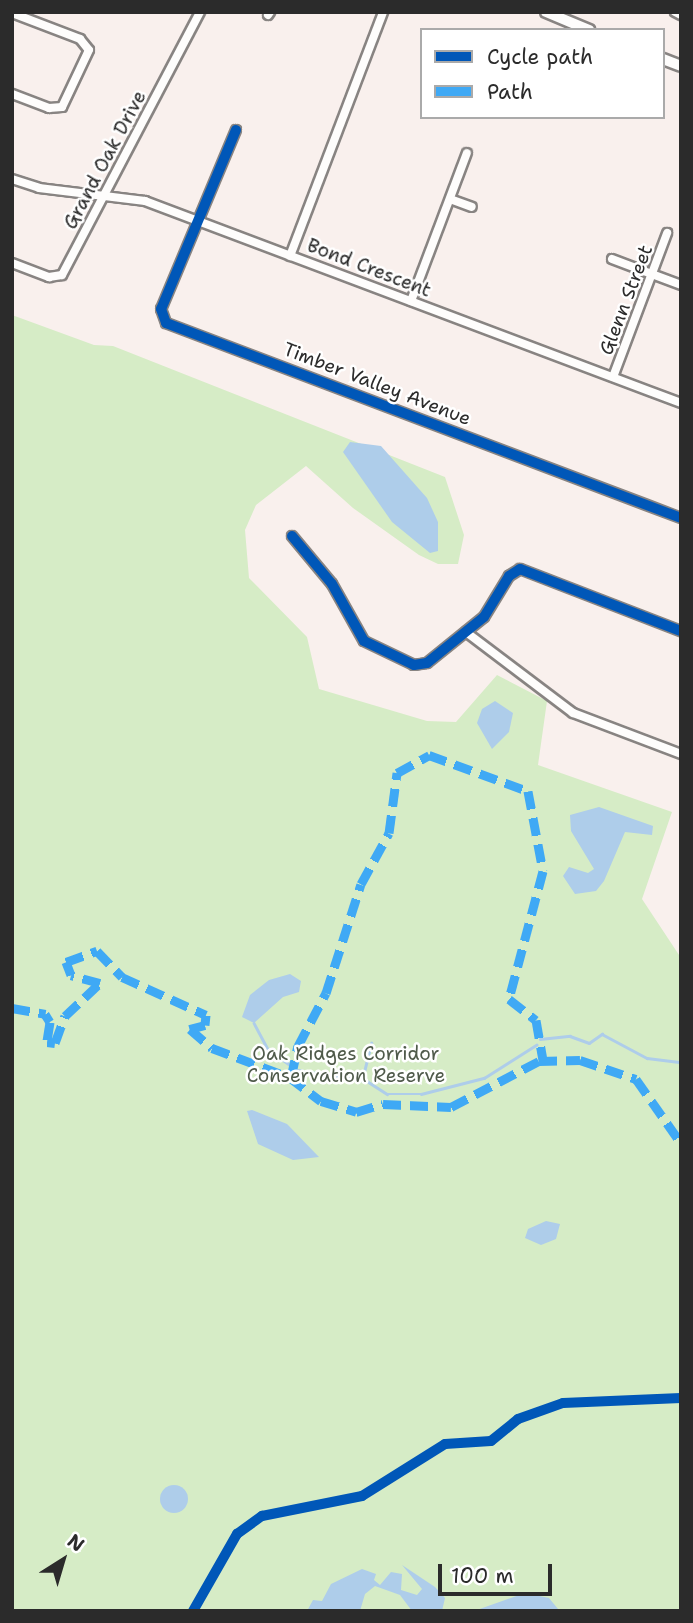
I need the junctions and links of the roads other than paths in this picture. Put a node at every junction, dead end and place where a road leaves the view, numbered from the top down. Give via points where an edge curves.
1 (200, 12) edge
2 (383, 12) edge
3 (546, 12) edge
4 (675, 12) edge
5 (12, 13) edge
6 (681, 15) edge
7 (584, 28) edge
8 (12, 94) edge
9 (236, 130) dead end
10 (467, 153) dead end
11 (12, 179) edge
12 (106, 193) junction
13 (450, 199) junction
14 (472, 207) dead end
15 (196, 220) junction
16 (667, 233) dead end
17 (290, 256) junction
18 (611, 259) dead end
19 (12, 263) edge
20 (652, 275) junction
21 (681, 285) edge
22 (411, 301) junction
23 (613, 377) junction
24 (681, 402) edge
25 (681, 518) edge
26 (292, 536) dead end
27 (681, 631) edge
28 (466, 632) junction
29 (681, 754) edge

1 - 12 street, Grand Oak Drive
2 - 17 street, Bond Crescent
3 - 7 main road
4 - 6 street
5 - 8 street via 80,39 89,50 62,107 49,108
9 - 15 street, Timber Valley Avenue
10 - 13 street
11 - 12 street via 39,188
12 - 15 street
12 - 19 street, Grand Oak Drive via 62,275 49,277
13 - 14 street
13 - 22 street
15 - 17 street
15 - 25 street, Timber Valley Avenue via 161,309 170,326
16 - 20 street, Glenn Street
17 - 22 street, Bond Crescent
18 - 20 street
20 - 21 street
20 - 23 street, Glenn Street
22 - 23 street, Bond Crescent
23 - 24 street, Bond Crescent
26 - 28 street via 332,584 357,633 382,652 424,665
27 - 28 street via 520,569 509,576 495,606
28 - 29 street via 573,713

